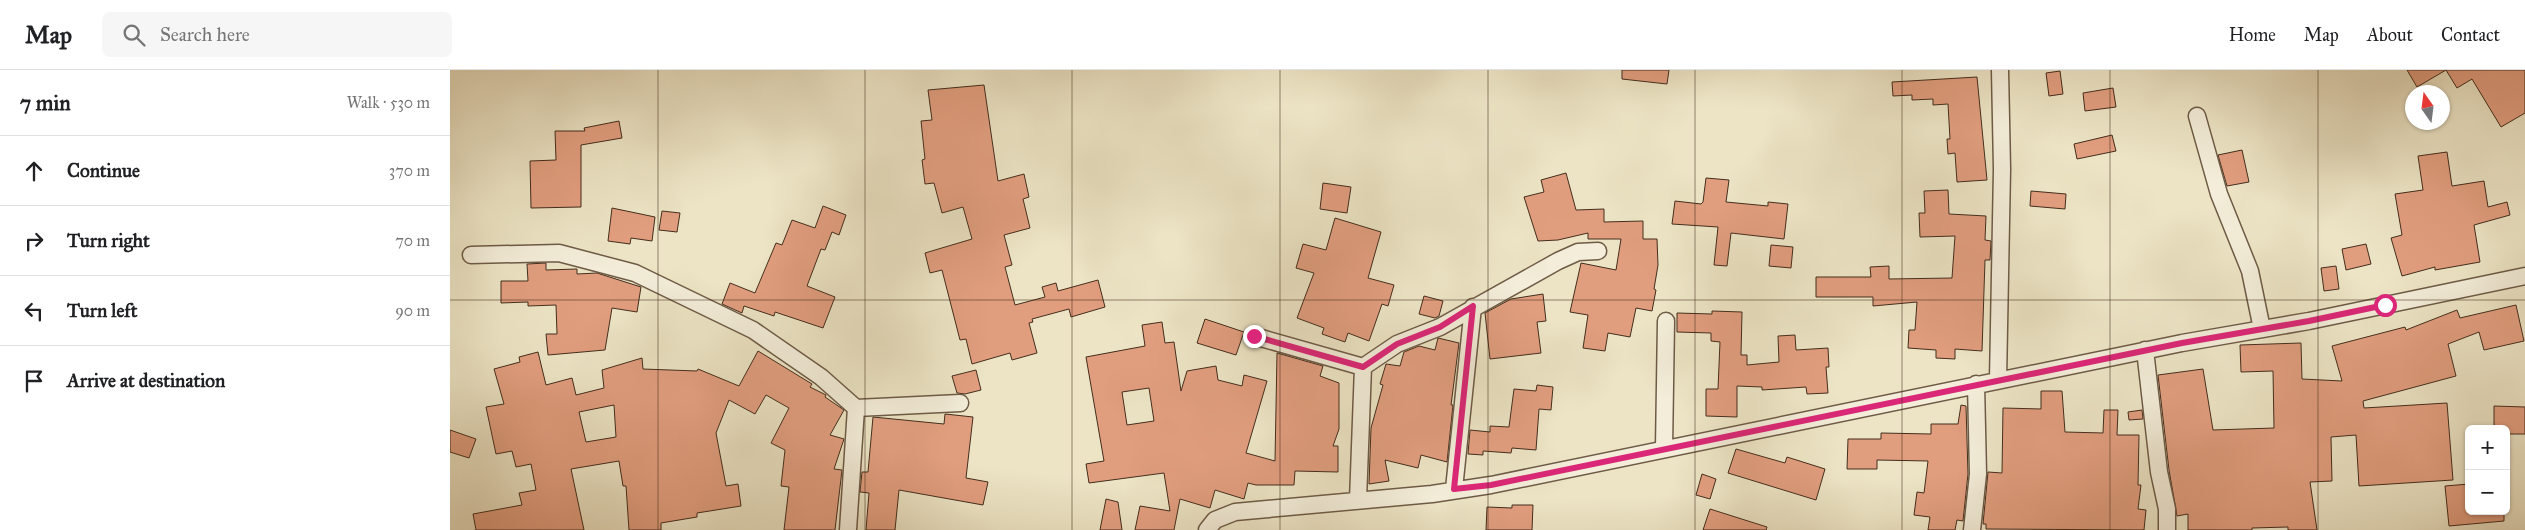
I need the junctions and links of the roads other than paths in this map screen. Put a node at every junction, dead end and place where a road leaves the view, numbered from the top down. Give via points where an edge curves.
1 (2000, 70) edge
2 (2197, 116) dead end
3 (1598, 251) dead end
4 (471, 255) dead end
5 (2525, 276) edge
6 (1473, 306) junction
7 (1666, 320) dead end
8 (2262, 329) junction
9 (1254, 336) dead end
10 (2145, 350) junction
11 (1363, 367) junction
12 (1998, 380) junction
13 (1976, 384) junction
14 (960, 402) dead end
15 (856, 408) junction
16 (1664, 448) junction
17 (1454, 489) junction
18 (1358, 500) junction
19 (848, 530) edge
20 (1207, 530) edge
21 (1972, 530) edge
22 (2167, 530) edge

1 - 12 street via 2002,169
2 - 8 street via 2219,194 2250,271
3 - 6 street via 1578,252
4 - 15 street via 559,253 635,273 753,330 821,377
5 - 8 street
6 - 11 street via 1440,327 1397,344
6 - 17 street
7 - 16 street
8 - 10 street
9 - 11 street
10 - 12 street
10 - 22 street via 2159,472 2167,509
11 - 18 street
12 - 13 street
13 - 16 street
13 - 21 street via 1978,474
14 - 15 street
15 - 19 street
16 - 17 street via 1491,485
17 - 18 street
18 - 20 street via 1234,512 1215,520

